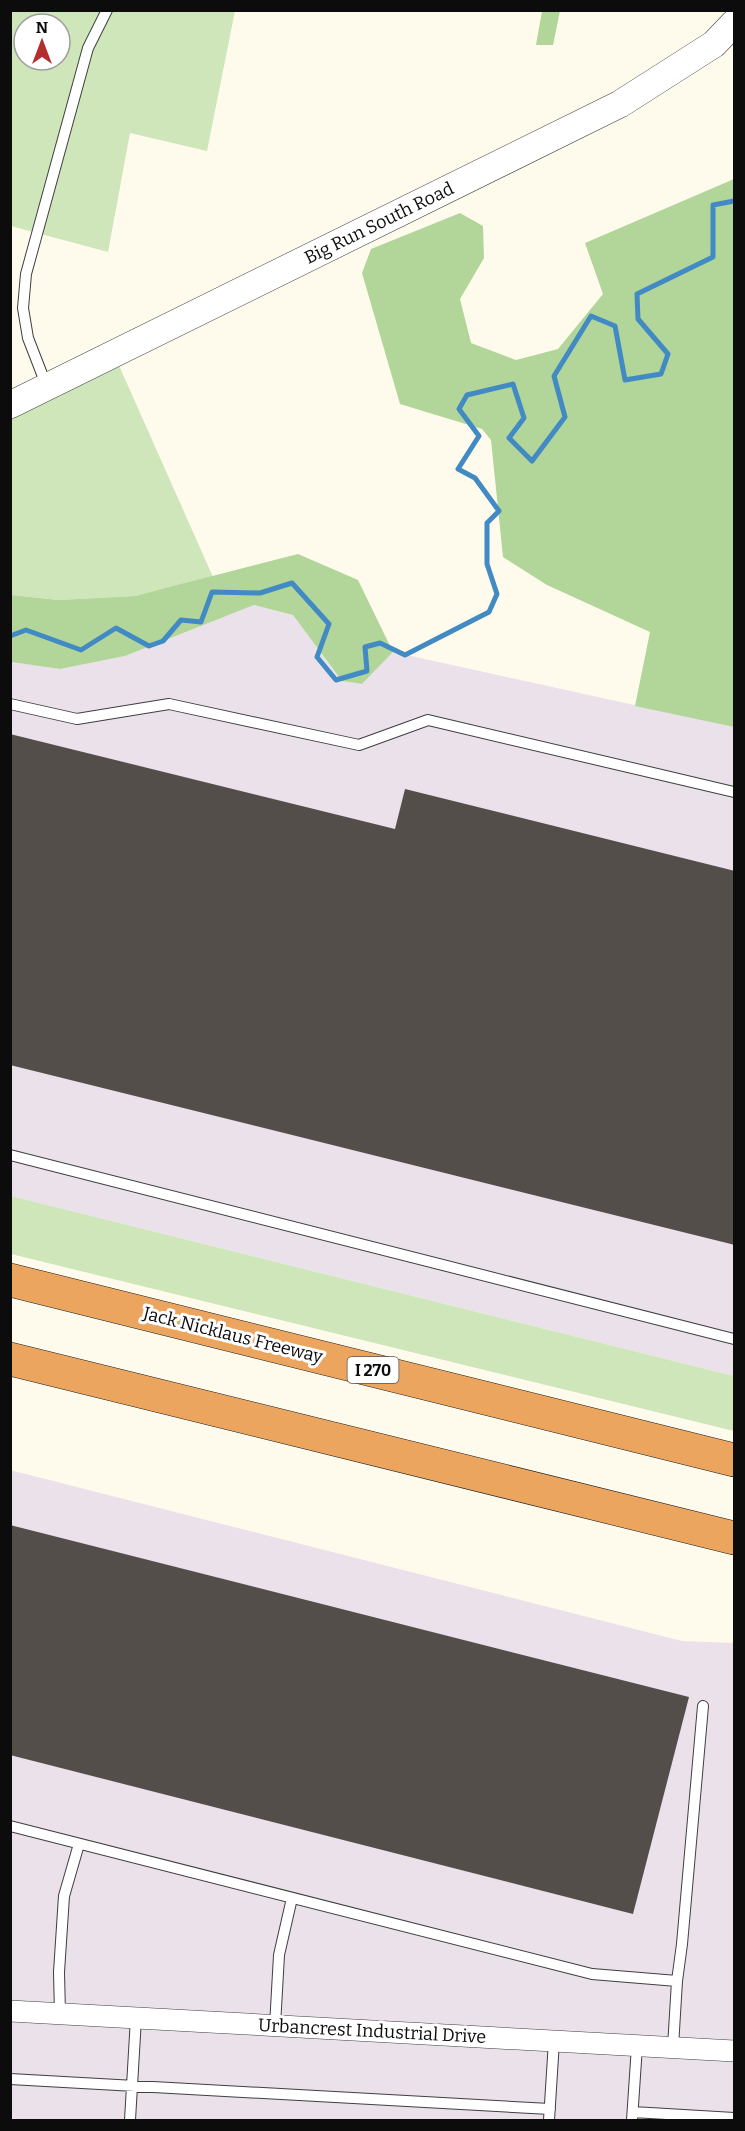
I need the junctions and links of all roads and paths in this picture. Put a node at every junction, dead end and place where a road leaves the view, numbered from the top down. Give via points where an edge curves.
1 (107, 10) edge
2 (735, 23) edge
3 (47, 388) junction
4 (10, 405) edge
5 (10, 704) edge
6 (735, 792) edge
7 (10, 1155) edge
8 (10, 1280) edge
9 (735, 1339) edge
10 (10, 1359) edge
11 (735, 1460) edge
12 (735, 1538) edge
13 (703, 1706) dead end
14 (10, 1826) edge
15 (79, 1844) junction
16 (292, 1898) junction
17 (676, 1981) junction
18 (10, 2011) edge
19 (60, 2014) junction
20 (136, 2018) junction
21 (275, 2026) junction
22 (554, 2041) junction
23 (637, 2046) junction
24 (673, 2048) junction
25 (735, 2051) edge
26 (10, 2079) edge
27 (132, 2086) junction
28 (550, 2109) junction
29 (633, 2116) edge
30 (735, 2118) edge
31 (130, 2121) edge
32 (549, 2121) edge

1 - 3 lane via 88,48 26,274 23,309 28,338
2 - 3 street, Big Run South Road via 714,44 620,104
3 - 4 street, Big Run South Road
5 - 6 lane via 77,719 169,704 359,745 428,720
7 - 9 lane
8 - 11 highway, Jack Nicklaus Freeway / I 270
10 - 12 highway
13 - 17 lane
14 - 15 lane
15 - 16 lane
15 - 19 lane via 64,1896
16 - 17 lane via 592,1974
16 - 21 lane via 279,1955
17 - 24 lane
18 - 19 street, Urbancrest Industrial Drive
19 - 20 street, Urbancrest Industrial Drive
20 - 21 street, Urbancrest Industrial Drive
20 - 27 lane
21 - 22 street, Urbancrest Industrial Drive
22 - 23 street, Urbancrest Industrial Drive
22 - 28 lane
23 - 24 street, Urbancrest Industrial Drive
23 - 29 lane
24 - 25 street, Urbancrest Industrial Drive
26 - 27 lane
27 - 28 lane
27 - 31 lane
28 - 32 lane
29 - 30 lane

